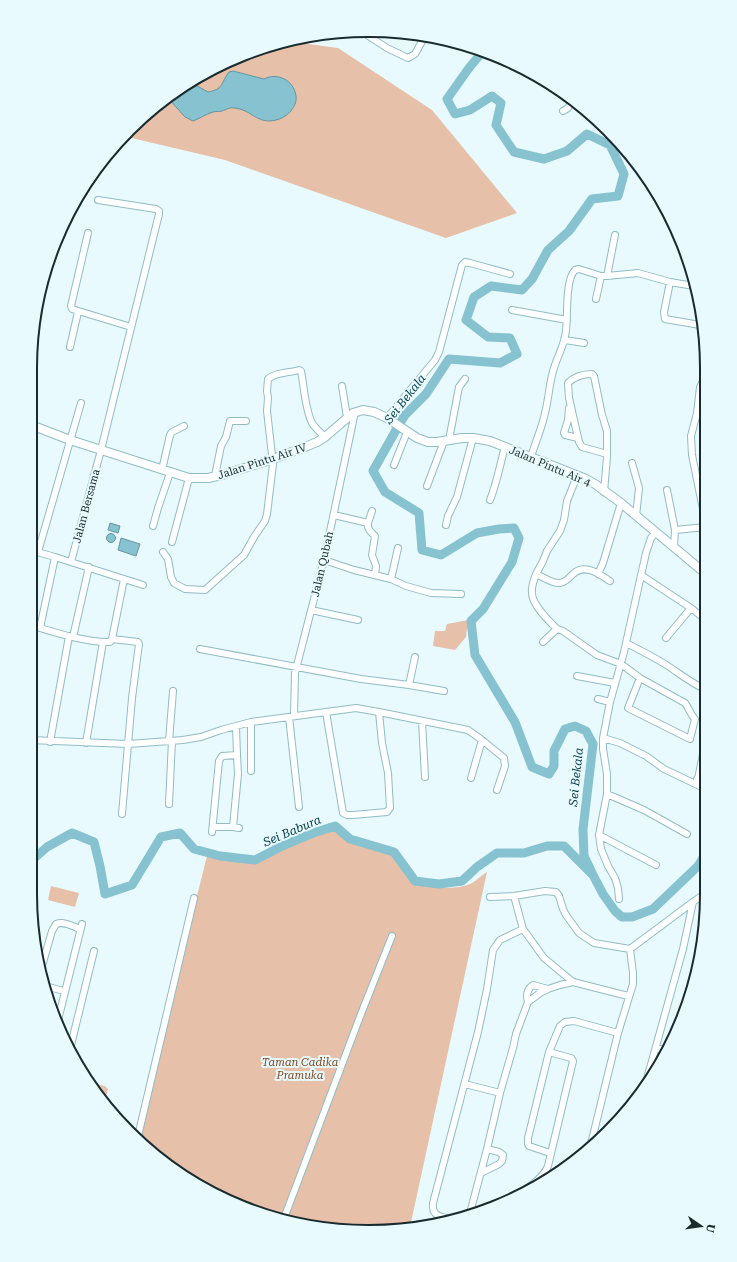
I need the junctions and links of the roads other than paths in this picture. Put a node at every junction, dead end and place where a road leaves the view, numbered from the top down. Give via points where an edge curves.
1 (370, 37) edge
2 (422, 41) edge
3 (569, 106) edge
4 (563, 110) dead end
5 (98, 200) dead end
6 (88, 233) dead end
7 (615, 235) dead end
8 (510, 274) dead end
9 (604, 276) junction
10 (670, 282) junction
11 (690, 285) edge
12 (596, 299) dead end
13 (512, 310) dead end
14 (78, 312) junction
15 (567, 320) junction
16 (697, 324) edge
17 (131, 327) junction
18 (565, 340) junction
19 (584, 343) dead end
20 (70, 347) dead end
21 (465, 379) dead end
22 (342, 386) dead end
23 (700, 387) edge
24 (569, 398) junction
25 (81, 403) dead end
26 (355, 412) junction
27 (347, 417) junction
28 (390, 420) junction
29 (246, 421) dead end
30 (184, 426) dead end
31 (37, 427) edge
32 (406, 431) junction
33 (325, 437) junction
34 (473, 438) junction
35 (578, 438) junction
36 (70, 440) junction
37 (446, 440) junction
38 (505, 447) junction
39 (101, 450) junction
40 (606, 454) junction
41 (531, 457) junction
42 (273, 460) junction
43 (632, 463) dead end
44 (394, 465) dead end
45 (166, 472) junction
46 (215, 476) junction
47 (577, 476) junction
48 (189, 478) junction
49 (427, 486) dead end
50 (667, 490) dead end
51 (604, 492) junction
52 (700, 494) edge
53 (490, 500) dead end
54 (621, 503) junction
55 (372, 511) dead end
56 (334, 514) junction
57 (636, 516) junction
58 (368, 523) junction
59 (446, 525) dead end
60 (153, 526) dead end
61 (700, 528) edge
62 (675, 530) junction
63 (656, 532) junction
64 (172, 542) dead end
65 (674, 546) junction
66 (398, 548) dead end
67 (38, 552) joint
68 (163, 552) dead end
69 (55, 557) junction
70 (324, 560) junction
71 (71, 562) junction
72 (89, 567) junction
73 (700, 569) edge
74 (536, 574) junction
75 (598, 574) junction
76 (375, 575) junction
77 (640, 575) junction
78 (124, 579) junction
79 (391, 579) junction
80 (610, 581) dead end
81 (143, 585) dead end
82 (461, 594) dead end
83 (691, 608) junction
84 (311, 610) junction
85 (700, 615) edge
86 (358, 620) dead end
87 (37, 627) edge
88 (40, 628) junction
89 (557, 629) junction
90 (71, 636) junction
91 (666, 638) dead end
92 (112, 639) junction
93 (103, 642) junction
94 (543, 642) dead end
95 (626, 643) junction
96 (200, 649) dead end
97 (415, 657) dead end
98 (621, 664) junction
99 (296, 667) junction
100 (577, 676) dead end
101 (640, 678) junction
102 (615, 684) junction
103 (409, 685) junction
104 (700, 687) edge
105 (173, 691) dead end
106 (444, 691) dead end
107 (598, 699) dead end
108 (610, 702) junction
109 (621, 706) dead end
110 (628, 708) junction
111 (326, 712) junction
112 (379, 712) junction
113 (292, 717) junction
114 (422, 721) junction
115 (251, 722) junction
116 (236, 727) junction
117 (603, 738) junction
118 (690, 739) junction
119 (482, 740) junction
120 (37, 741) edge
121 (171, 741) junction
122 (50, 742) junction
123 (86, 743) junction
124 (128, 744) junction
125 (687, 746) dead end
126 (237, 755) junction
127 (700, 767) edge
128 (251, 771) dead end
129 (425, 777) dead end
130 (471, 778) dead end
131 (697, 781) junction
132 (700, 781) edge
133 (700, 784) edge
134 (498, 790) dead end
135 (607, 794) junction
136 (169, 804) dead end
137 (299, 808) dead end
138 (122, 814) dead end
139 (687, 834) dead end
140 (599, 835) junction
141 (656, 865) dead end
142 (514, 896) junction
143 (490, 897) dead end
144 (700, 897) edge
145 (194, 898) dead end
146 (619, 899) dead end
147 (693, 902) junction
148 (523, 929) junction
149 (392, 936) dead end
150 (630, 949) junction
151 (94, 951) dead end
152 (44, 960) edge
153 (573, 982) junction
154 (51, 988) edge
155 (548, 989) junction
156 (64, 991) junction
157 (628, 996) junction
158 (528, 1002) junction
159 (59, 1013) edge
160 (618, 1033) junction
161 (72, 1042) edge
162 (656, 1048) junction
163 (661, 1049) edge
164 (549, 1052) junction
165 (650, 1068) edge
166 (465, 1084) junction
167 (500, 1093) junction
168 (139, 1133) edge
169 (592, 1138) edge
170 (487, 1149) junction
171 (550, 1153) junction
172 (481, 1173) junction
173 (542, 1176) edge
174 (471, 1208) edge
175 (285, 1215) edge
176 (442, 1217) edge

1 - 2 street via 408,58 415,54
3 - 4 street
5 - 17 street, Jalan Bersama via 156,209 159,212
6 - 14 street via 72,306 72,309
7 - 9 street
8 - 28 street via 465,262 462,265 439,352
9 - 10 street via 638,272
9 - 12 street
9 - 15 street via 579,270 572,273
10 - 11 street
10 - 16 street via 665,318
13 - 15 street
14 - 17 street
14 - 20 street
15 - 18 street
17 - 39 street, Jalan Bersama
18 - 19 street
18 - 41 street via 554,367 545,414
21 - 37 street via 459,387
22 - 27 street
23 - 52 street via 691,436
24 - 35 street
24 - 35 street via 568,420 564,433
24 - 40 street via 569,381 584,375 594,376 607,431
25 - 36 street
26 - 27 main road, Jalan Pintu Air IV
26 - 28 main road via 369,410
26 - 56 street, Jalan Qubah
27 - 33 main road, Jalan Pintu Air IV
28 - 32 main road, Jalan Pintu Air 4
29 - 46 street via 230,421 227,436 221,446
30 - 45 street via 170,435
31 - 36 main road, Jalan Pintu Air IV
32 - 37 main road, Jalan Pintu Air 4 via 428,442
32 - 44 street
33 - 42 main road, Jalan Pintu Air IV
33 - 42 street via 313,425 305,400 301,371 276,374 268,379 266,391
34 - 37 main road, Jalan Pintu Air 4
34 - 38 main road, Jalan Pintu Air 4
34 - 59 street via 458,496
35 - 40 street via 582,447
36 - 39 main road, Jalan Pintu Air IV
36 - 67 street
37 - 49 street
38 - 41 main road, Jalan Pintu Air 4
38 - 53 street
39 - 45 main road, Jalan Pintu Air IV
39 - 71 street, Jalan Bersama
40 - 51 street
41 - 47 main road, Jalan Pintu Air 4
42 - 46 main road, Jalan Pintu Air IV
42 - 68 street via 265,521 244,555 211,585 205,590 185,589 174,583 168,559
43 - 57 street via 639,488
45 - 48 main road, Jalan Pintu Air IV
45 - 60 street
46 - 48 main road, Jalan Pintu Air IV
47 - 51 main road, Jalan Pintu Air 4 via 595,484
47 - 74 street via 566,501 560,531
48 - 64 street
50 - 62 street
51 - 54 main road, Jalan Pintu Air 4
54 - 57 main road, Jalan Pintu Air 4
54 - 75 street
55 - 58 street
56 - 58 street
56 - 70 street, Jalan Qubah
57 - 63 main road, Jalan Pintu Air 4
58 - 76 street via 375,536 372,551 376,566
61 - 62 street
62 - 65 street
63 - 65 main road, Jalan Pintu Air 4
63 - 77 street via 651,538
65 - 73 main road, Jalan Pintu Air 4
66 - 79 street
67 - 69 street
69 - 71 street
69 - 88 street
70 - 76 street
70 - 84 street, Jalan Qubah
71 - 72 street
72 - 78 street
72 - 90 street
74 - 75 street via 560,582 568,580 581,569
74 - 89 street via 532,595 544,615
75 - 80 street
76 - 79 street
77 - 83 street
77 - 95 street
78 - 81 street
78 - 92 street
79 - 82 street via 432,593
83 - 85 street
83 - 91 street
84 - 86 street
84 - 99 street, Jalan Qubah
87 - 88 street
88 - 90 street
89 - 94 street
89 - 98 street via 597,655
90 - 93 street
90 - 122 street
92 - 93 street via 110,642
92 - 124 street via 139,644
93 - 123 street
95 - 98 street
95 - 104 street
96 - 99 street
97 - 103 street
98 - 101 street
98 - 102 street
99 - 103 street
99 - 113 street, Jalan Qubah
100 - 102 street
101 - 110 street
101 - 118 street via 685,703 695,722
102 - 108 street
103 - 106 street
105 - 121 street
107 - 108 street
108 - 117 street
109 - 110 street
110 - 118 street
111 - 112 street via 356,708
111 - 112 street via 343,813 353,815 387,812 390,808
111 - 113 street
112 - 114 street
113 - 115 street
113 - 137 street, Jalan Qubah
114 - 119 street via 468,730
114 - 129 street
115 - 116 street
115 - 128 street
116 - 121 street via 193,739
116 - 126 street
117 - 131 street via 633,749 664,769
117 - 135 street
118 - 125 street
119 - 130 street
119 - 134 street via 505,761
120 - 122 street
121 - 124 street
121 - 136 street
122 - 123 street
123 - 124 street
124 - 138 street
126 - 126 street via 222,756 219,761 213,829 236,828
127 - 131 street
131 - 132 street
131 - 133 street
135 - 139 street via 644,810
135 - 140 street
140 - 141 street
140 - 146 street via 601,849 615,878
142 - 143 street
142 - 148 street
142 - 150 street via 545,891 556,892 560,896 566,915 579,933 594,943
144 - 147 street
145 - 168 street
147 - 150 street
147 - 162 street
148 - 153 street via 544,958
148 - 166 street via 500,940 493,950 487,989
149 - 175 street
150 - 157 street via 634,978
151 - 161 street
152 - 156 street via 56,924 81,926
153 - 155 street
153 - 157 street
154 - 156 street
155 - 158 street
155 - 158 street via 533,985 529,988
156 - 159 street
157 - 160 street
158 - 167 street via 516,1034
160 - 164 street via 574,1021 567,1022 558,1028
160 - 169 street
162 - 163 street
162 - 165 street
164 - 171 street via 528,1144
164 - 171 street via 571,1058 573,1061
166 - 167 street
166 - 176 street via 433,1203 435,1215
167 - 170 street
170 - 172 street
170 - 172 street via 501,1153 503,1158 499,1164
171 - 173 street via 548,1166
172 - 174 street

